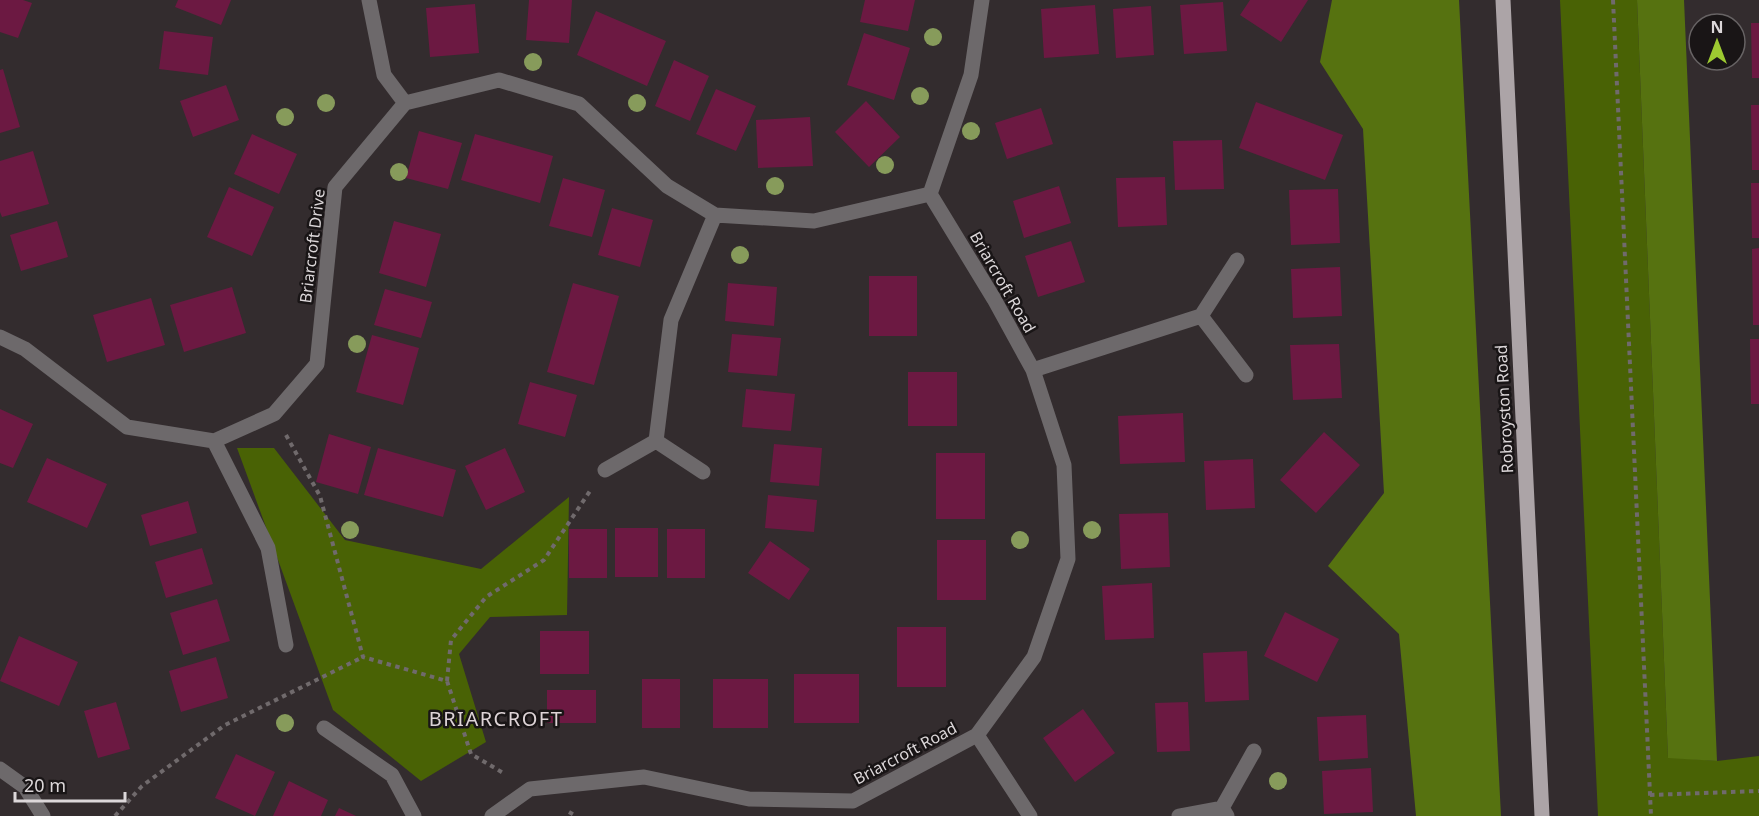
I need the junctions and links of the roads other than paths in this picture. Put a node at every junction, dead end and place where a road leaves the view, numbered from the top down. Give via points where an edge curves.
1 (369, 0) edge
2 (982, 0) edge
3 (1503, 0) edge
4 (405, 103) junction
5 (930, 194) junction
6 (715, 215) junction
7 (1237, 260) dead end
8 (1201, 316) junction
9 (0, 337) edge
10 (1033, 370) junction
11 (1246, 375) dead end
12 (214, 441) junction
13 (656, 441) junction
14 (605, 470) road end
15 (703, 472) dead end
16 (286, 645) dead end
17 (324, 728) dead end
18 (977, 735) junction
19 (1254, 751) dead end
20 (0, 769) edge
21 (1225, 812) edge
22 (43, 816) edge
23 (414, 816) edge
24 (492, 816) edge
25 (1030, 816) edge
26 (1179, 816) edge
27 (1542, 816) edge

1 - 4 street via 384,75
2 - 5 street via 971,75
3 - 27 main road, Robroyston Road
4 - 6 street via 499,80 579,104 667,186
4 - 12 street, Briarcroft Drive via 335,187 317,364 274,414
5 - 6 street via 814,221
5 - 10 street, Briarcroft Road
6 - 13 street via 671,320
7 - 8 street
8 - 10 street
8 - 11 street
9 - 12 street via 25,349 127,427
10 - 18 street, Briarcroft Road via 1064,465 1068,559 1034,657
12 - 16 street via 268,548
13 - 14 street
13 - 15 street
17 - 23 street via 392,775
18 - 24 street, Briarcroft Road via 853,801 749,799 644,777 530,789
18 - 25 street
19 - 21 street
20 - 22 street via 25,787
21 - 26 street

